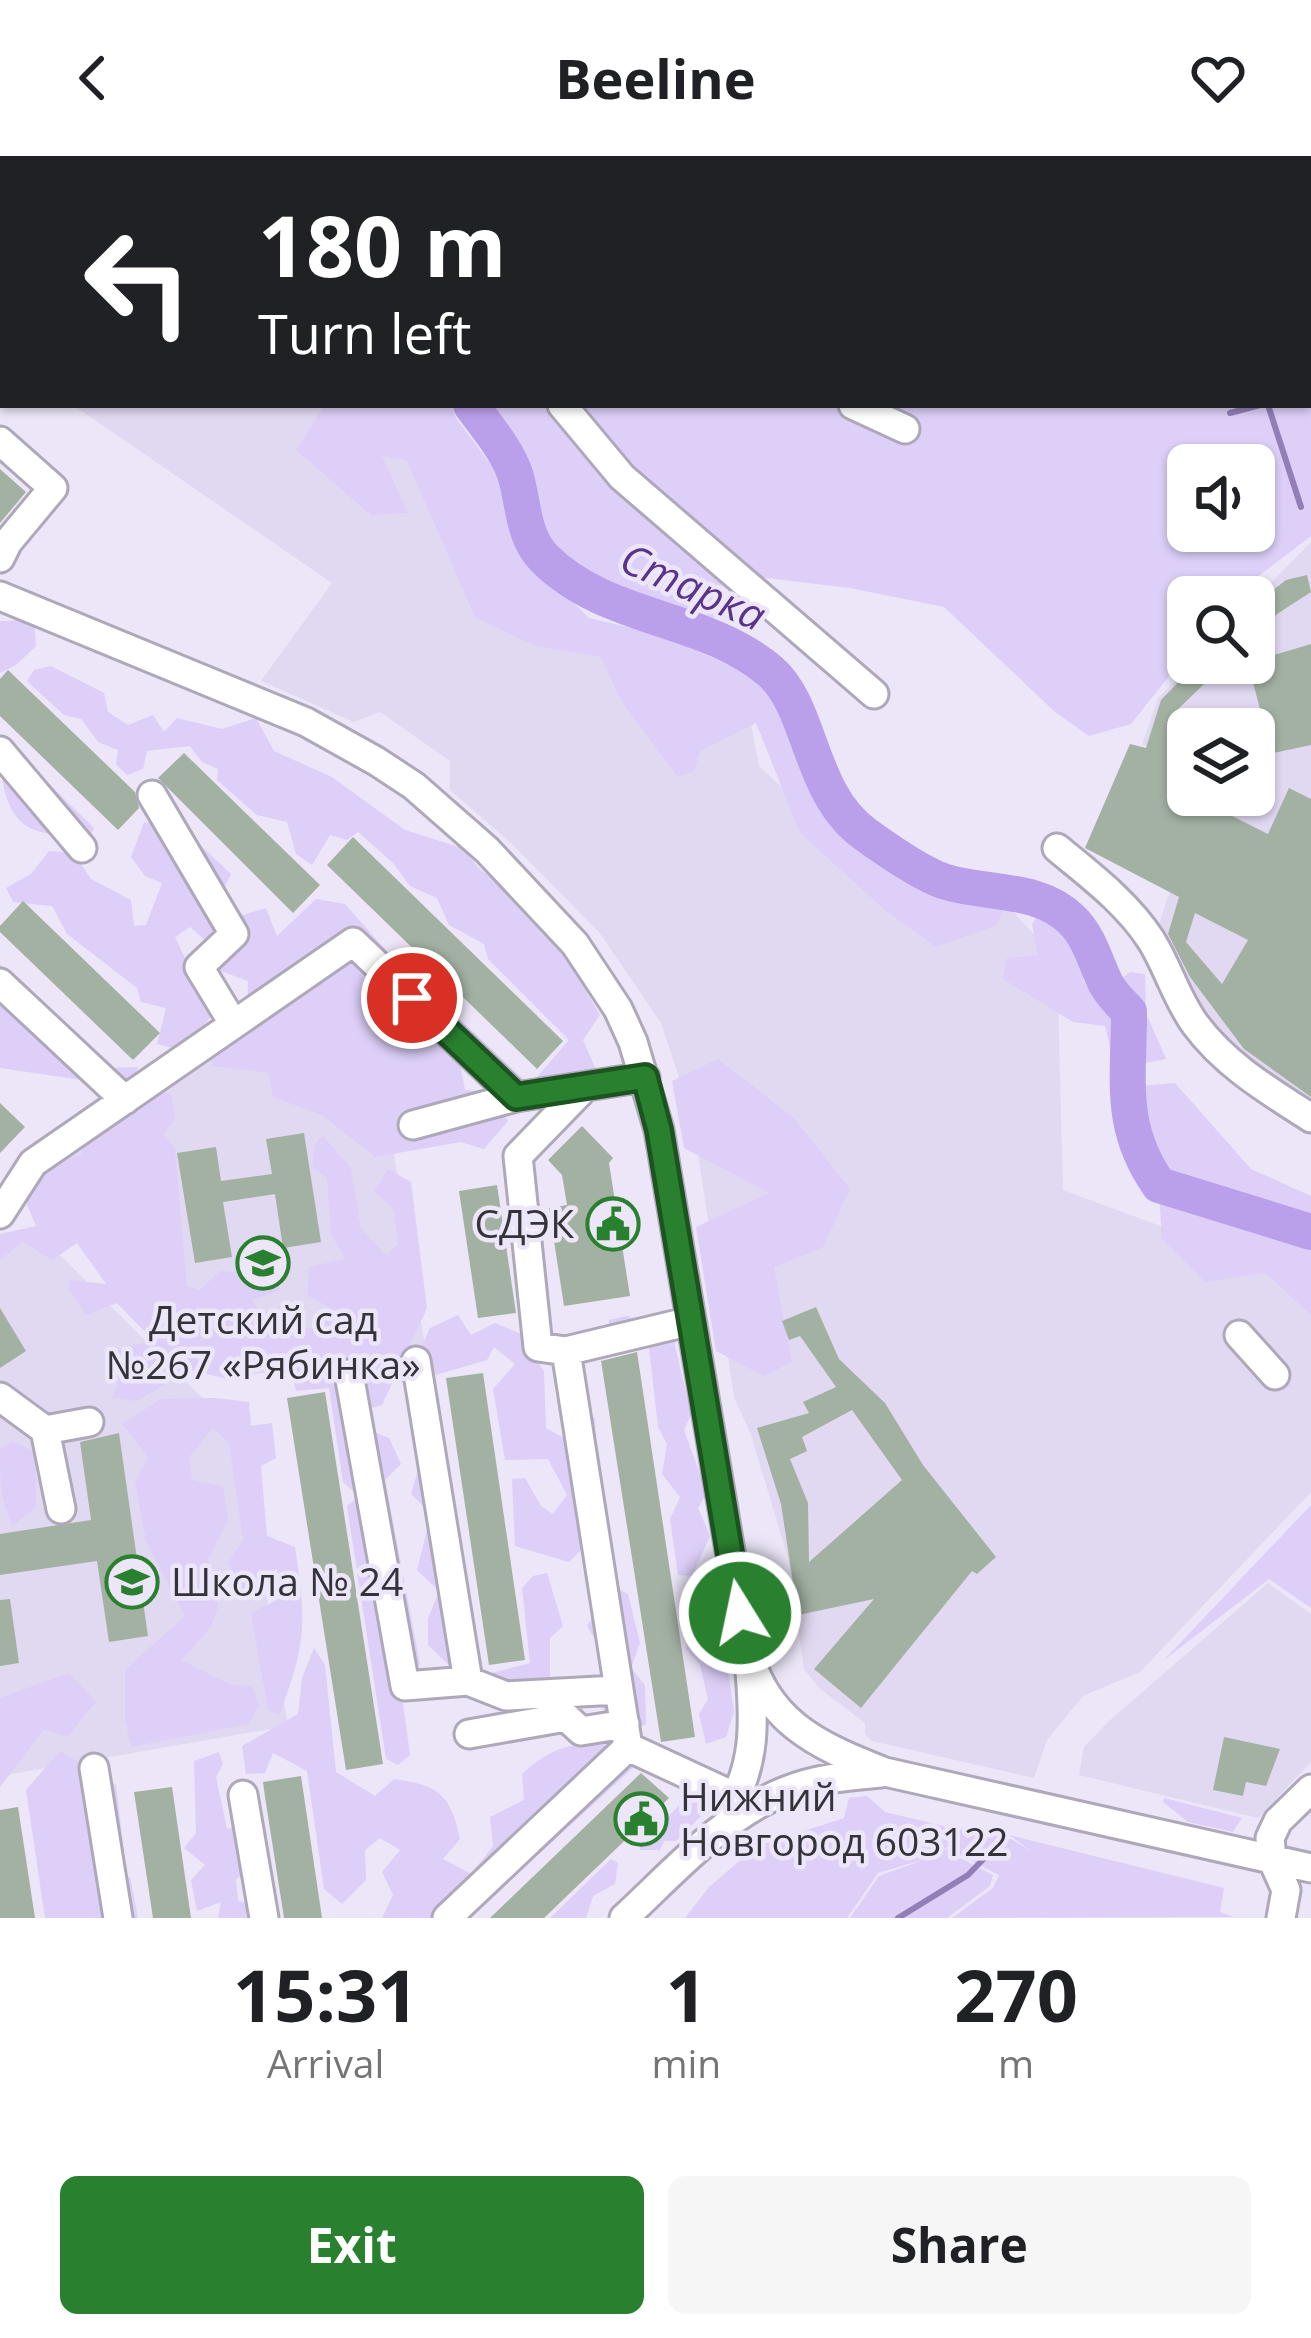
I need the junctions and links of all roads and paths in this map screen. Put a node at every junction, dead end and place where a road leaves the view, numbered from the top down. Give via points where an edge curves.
1 (564, 408) edge
2 (860, 408) edge
3 (905, 429) dead end
4 (0, 441) edge
5 (1, 554) edge
6 (0, 596) edge
7 (874, 694) dead end
8 (0, 751) edge
9 (152, 795) dead end
10 (82, 848) dead end
11 (1057, 848) dead end
12 (0, 983) edge
13 (233, 1022) junction
14 (645, 1077) junction
15 (584, 1089) junction
16 (516, 1097) junction
17 (125, 1100) junction
18 (1311, 1118) edge
19 (413, 1124) dead end
20 (33, 1163) junction
21 (0, 1179) edge
22 (0, 1214) edge
23 (692, 1321) junction
24 (1239, 1335) dead end
25 (566, 1352) junction
26 (416, 1361) dead end
27 (350, 1374) dead end
28 (1275, 1375) dead end
29 (0, 1397) edge
30 (88, 1422) dead end
31 (46, 1430) junction
32 (61, 1509) dead end
33 (748, 1656) junction
34 (468, 1682) junction
35 (617, 1690) junction
36 (469, 1734) dead end
37 (627, 1736) junction
38 (94, 1768) dead end
39 (885, 1772) junction
40 (1311, 1789) edge
41 (243, 1796) dead end
42 (736, 1797) junction
43 (712, 1836) junction
44 (1272, 1858) junction
45 (1311, 1868) edge
46 (118, 1918) edge
47 (264, 1918) edge
48 (447, 1918) edge
49 (625, 1918) edge
50 (1281, 1918) edge

1 - 7 street via 622,477
2 - 3 street
4 - 5 street via 53,488
6 - 14 street via 306,722 414,786 488,850 575,944 618,1009
8 - 10 street
9 - 13 street via 234,934 199,967
11 - 18 street via 1133,916 1195,1025 1223,1056
12 - 17 street
13 - 16 street via 353,942
13 - 17 street
14 - 15 street
14 - 23 street
15 - 16 street
15 - 25 street via 518,1156 538,1347
16 - 19 street
17 - 20 street
20 - 21 street
20 - 22 street
23 - 25 street
23 - 33 street
24 - 28 street
25 - 35 street
26 - 34 street
27 - 34 street via 405,1686
29 - 31 street
30 - 31 street
31 - 32 street
33 - 39 street via 785,1720 827,1749
33 - 42 street via 752,1743
34 - 35 street via 506,1696
35 - 37 street
36 - 37 street via 566,1717 581,1731
37 - 42 street
37 - 48 street
38 - 46 street
39 - 43 street via 787,1790
39 - 44 street
40 - 44 street via 1278,1821
41 - 47 street
42 - 43 street
43 - 49 street
44 - 45 street
44 - 50 street via 1286,1889

